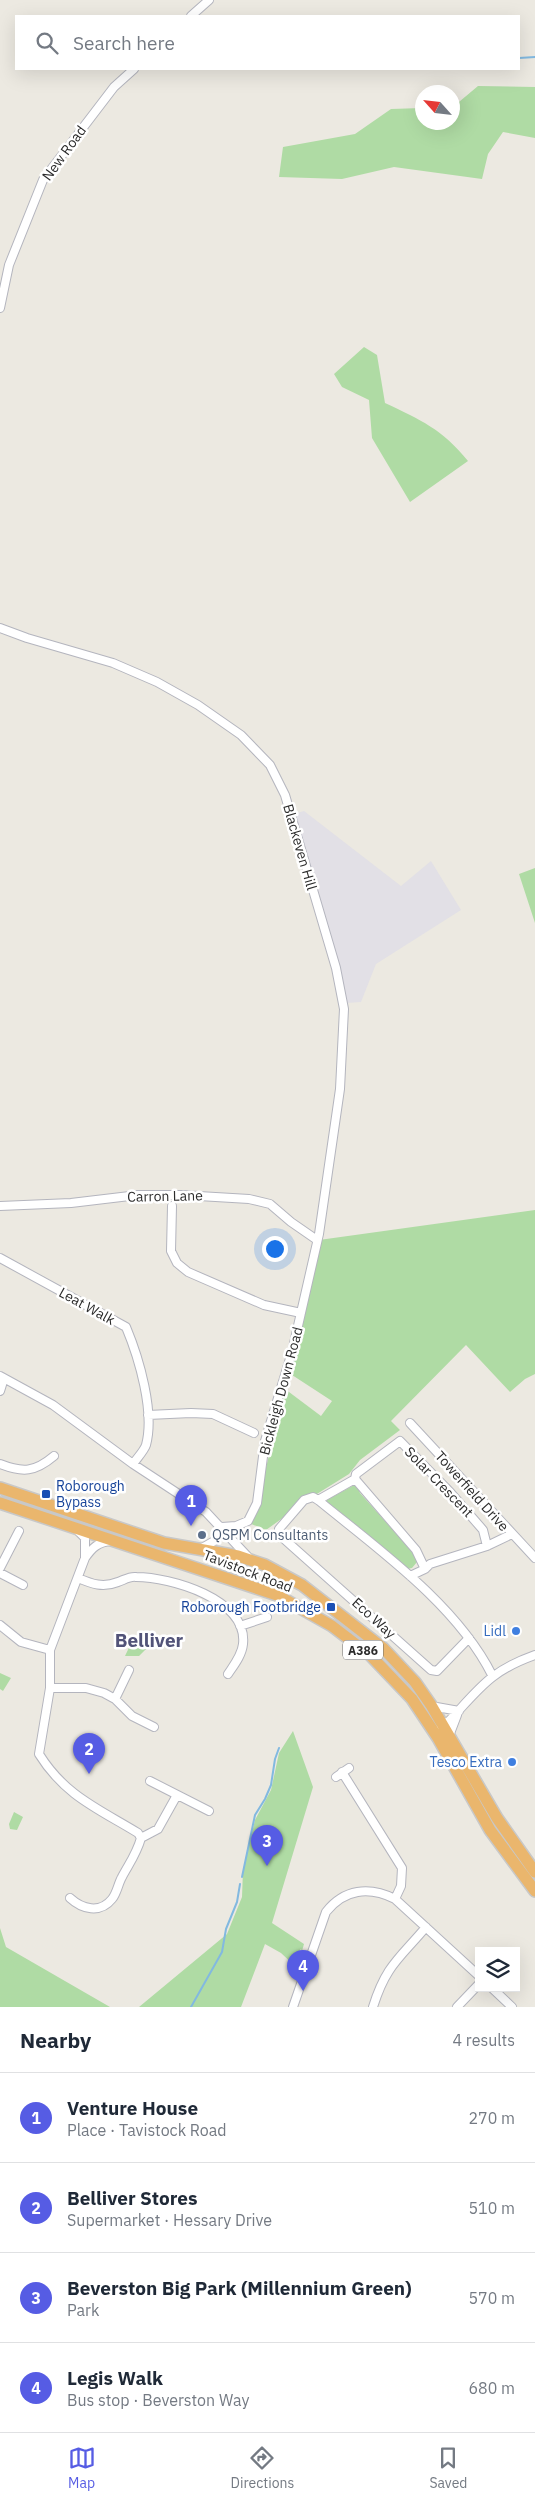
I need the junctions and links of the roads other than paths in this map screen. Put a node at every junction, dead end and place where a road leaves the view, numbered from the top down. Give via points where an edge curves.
1 (209, 0) edge
2 (192, 15) edge
3 (133, 70) edge
4 (0, 308) edge
5 (0, 628) edge
6 (0, 1206) edge
7 (172, 1206) dead end
8 (318, 1237) junction
9 (0, 1258) edge
10 (301, 1313) junction
11 (2, 1377) edge
12 (0, 1392) edge
13 (148, 1415) junction
14 (410, 1423) dead end
15 (254, 1433) dead end
16 (54, 1456) dead end
17 (0, 1464) edge
18 (133, 1464) junction
19 (355, 1479) junction
20 (0, 1488) edge
21 (315, 1499) junction
22 (0, 1503) edge
23 (58, 1521) junction
24 (222, 1527) junction
25 (19, 1531) dead end
26 (512, 1534) junction
27 (131, 1544) junction
28 (487, 1546) junction
29 (198, 1550) junction
30 (85, 1558) junction
31 (535, 1558) edge
32 (256, 1562) junction
33 (0, 1568) edge
34 (425, 1569) junction
35 (0, 1573) edge
36 (410, 1576) junction
37 (78, 1578) junction
38 (23, 1585) dead end
39 (267, 1618) dead end
40 (0, 1626) edge
41 (240, 1626) junction
42 (469, 1638) junction
43 (50, 1650) junction
44 (535, 1655) edge
45 (129, 1670) dead end
46 (228, 1674) dead end
47 (492, 1675) junction
48 (50, 1688) junction
49 (115, 1699) junction
50 (431, 1706) junction
51 (459, 1711) junction
52 (154, 1727) dead end
53 (431, 1727) junction
54 (446, 1731) junction
55 (342, 1772) dead end
56 (150, 1781) dead end
57 (177, 1795) junction
58 (209, 1812) dead end
59 (141, 1838) junction
60 (535, 1872) edge
61 (535, 1891) edge
62 (70, 1898) dead end
63 (395, 1899) junction
64 (426, 1926) junction
65 (475, 1972) edge
66 (475, 1988) edge
67 (496, 1992) edge
68 (293, 2007) edge
69 (373, 2007) edge
70 (457, 2007) edge
71 (512, 2007) edge

1 - 2 street
3 - 4 street, New Road via 114,87 43,180 9,265
5 - 8 street, Blackeven Hill via 113,663 157,682 241,735 270,765 287,803 336,968 344,1009 340,1090
6 - 8 street, Carron Lane via 138,1196 206,1195 249,1199 270,1204 290,1222
7 - 10 street via 171,1251 177,1263 188,1272 264,1305
8 - 10 street, Bickleigh Down Road
9 - 13 street, Leat Walk via 126,1328 140,1369
10 - 24 street, Bickleigh Down Road via 265,1441 257,1503 248,1520 236,1526
11 - 12 street
11 - 18 street, Tavistock Road via 78,1422
13 - 15 street via 213,1414
13 - 18 street, Leat Walk via 146,1446
14 - 26 street, Towerfield Drive
16 - 17 street via 41,1467 29,1470
18 - 24 street, Tavistock Road via 206,1512
19 - 21 street
19 - 28 street, Solar Crescent via 356,1474 400,1441 483,1530
19 - 34 street via 416,1550
20 - 29 highway, Tavistock Road / A386 via 136,1534
21 - 36 street
21 - 42 street, Eco Way via 304,1500 279,1529 293,1547 431,1670 437,1671
22 - 23 highway, Tavistock Road / A386
23 - 27 highway, Tavistock Road / A386
23 - 30 street via 85,1538
24 - 29 street, Tavistock Road via 216,1540
24 - 32 street, Tavistock Road via 244,1554
25 - 33 street
26 - 28 street
26 - 31 street, Towerfield Drive
27 - 30 street via 103,1542 93,1547
27 - 53 highway, Tavistock Road / A386 via 277,1595 332,1626 364,1650 395,1680
28 - 34 street via 430,1564
29 - 32 highway, Tavistock Road / A386
30 - 37 street
32 - 50 highway, Tavistock Road / A386 via 302,1585 383,1648 403,1668
34 - 36 street
35 - 38 street
36 - 42 street
37 - 41 street via 103,1586 134,1576 182,1586 212,1597
37 - 43 street
39 - 41 street
40 - 43 street via 21,1642
41 - 46 street via 241,1653
42 - 47 street
43 - 48 street
44 - 47 street
45 - 49 street
47 - 51 street
48 - 49 street via 86,1688
48 - 59 street via 39,1754 48,1769 83,1800 138,1833
49 - 52 street via 132,1716
50 - 51 street
50 - 54 highway, Tavistock Road / A386
51 - 54 street
53 - 54 street
53 - 61 highway, Tavistock Road / A386 via 490,1830
54 - 60 highway, Tavistock Road / A386 via 497,1818
55 - 63 street via 402,1868 401,1886
56 - 57 street
57 - 58 street
57 - 59 street via 158,1829
59 - 62 street via 113,1898 97,1908 87,1909
63 - 64 street
63 - 68 street via 379,1892 363,1891 346,1895 331,1906 323,1918
64 - 65 street
64 - 69 street via 386,1972
66 - 70 street
67 - 71 street

